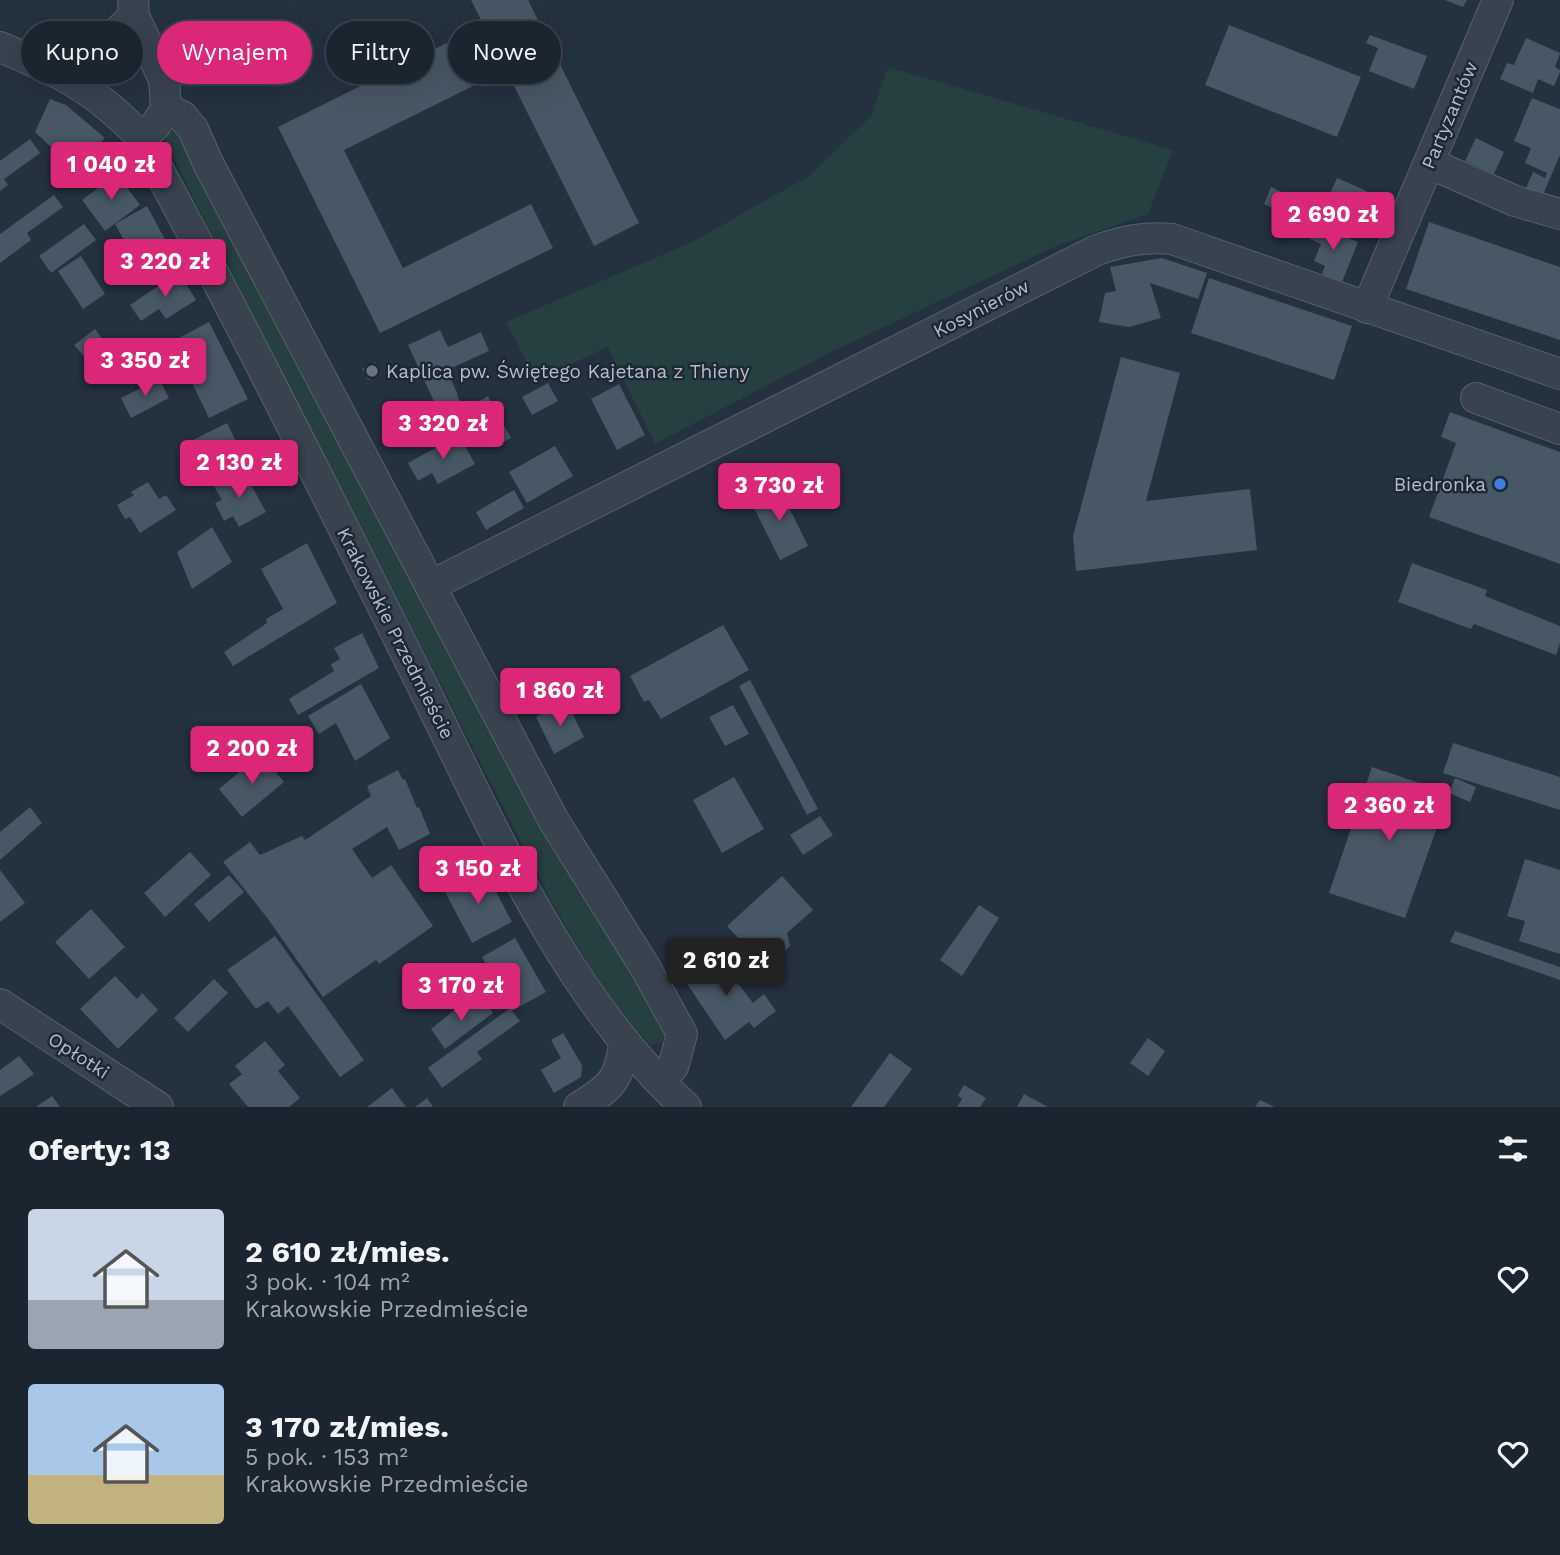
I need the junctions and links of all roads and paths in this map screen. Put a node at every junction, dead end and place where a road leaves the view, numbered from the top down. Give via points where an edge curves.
1 (1498, 0) edge
2 (134, 8) edge
3 (0, 47) edge
4 (21, 56) edge
5 (81, 84) edge
6 (166, 109) junction
7 (140, 136) junction
8 (1429, 163) junction
9 (1560, 214) edge
10 (1367, 308) junction
11 (1560, 374) edge
12 (1476, 398) dead end
13 (1560, 429) edge
14 (430, 586) junction
15 (0, 1004) edge
16 (624, 1042) junction
17 (659, 1080) junction
18 (159, 1107) edge
19 (579, 1107) edge
20 (686, 1107) edge

1 - 8 street, Partyzantów
2 - 6 street via 164,80
3 - 4 street, Krakowskie Przedmieście
5 - 7 street, Krakowskie Przedmieście
6 - 7 street via 157,124
6 - 14 street via 182,116 193,129
7 - 16 street, Krakowskie Przedmieście via 513,867 573,971
8 - 9 street via 1515,201
8 - 10 street, Partyzantów
10 - 11 street, Kosynierów
10 - 14 street, Kosynierów via 1172,239 1124,241 1097,250
12 - 13 street
14 - 17 street via 554,821 682,1034 673,1067
15 - 18 street, Opłotki
16 - 17 street, Krakowskie Przedmieście
16 - 19 street via 618,1074 609,1088
17 - 20 street, Krakowskie Przedmieście

